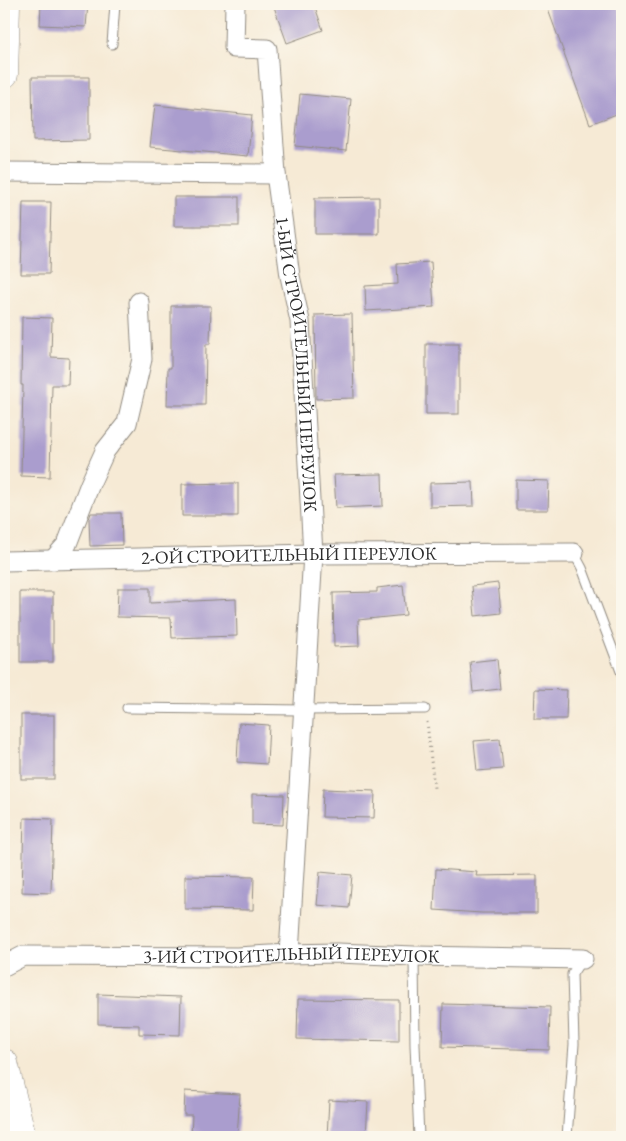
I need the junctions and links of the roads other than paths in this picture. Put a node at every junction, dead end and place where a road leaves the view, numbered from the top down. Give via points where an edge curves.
1 (6, 4) edge
2 (115, 4) edge
3 (235, 4) edge
4 (112, 44) dead end
5 (4, 74) edge
6 (4, 172) edge
7 (276, 174) junction
8 (140, 302) dead end
9 (574, 553) joint
10 (313, 554) junction
11 (53, 560) junction
12 (4, 561) edge
13 (622, 674) edge
14 (127, 708) dead end
15 (425, 709) road end
16 (303, 710) junction
17 (289, 954) junction
18 (414, 956) junction
19 (582, 959) joint
20 (4, 966) edge
21 (4, 1062) edge
22 (22, 1137) edge
23 (419, 1137) edge
24 (567, 1137) edge

1 - 5 main road
2 - 4 lane
3 - 7 street, 1-ЫЙ СТРОИТЕЛЬНЫЙ ПЕРЕУЛОК via 234,48 267,50
6 - 7 street
7 - 10 street, 1-ЫЙ СТРОИТЕЛЬНЫЙ ПЕРЕУЛОК via 290,276 300,321
8 - 11 street via 142,359 126,423 106,451 67,544
9 - 10 street, 2-ОЙ СТРОИТЕЛЬНЫЙ ПЕРЕУЛОК
9 - 13 lane
10 - 11 street, 2-ОЙ СТРОИТЕЛЬНЫЙ ПЕРЕУЛОК
10 - 16 street, 1-ЫЙ СТРОИТЕЛЬНЫЙ ПЕРЕУЛОК
11 - 12 street, 2-ОЙ СТРОИТЕЛЬНЫЙ ПЕРЕУЛОК
14 - 16 lane
15 - 16 lane
16 - 17 street, 1-ЫЙ СТРОИТЕЛЬНЫЙ ПЕРЕУЛОК
17 - 18 street, 3-ИЙ СТРОИТЕЛЬНЫЙ ПЕРЕУЛОК
17 - 20 street, 3-ИЙ СТРОИТЕЛЬНЫЙ ПЕРЕУЛОК via 237,957 23,956
18 - 19 street, 3-ИЙ СТРОИТЕЛЬНЫЙ ПЕРЕУЛОК
18 - 23 lane
19 - 24 lane via 572,974 574,1044
21 - 22 main road

